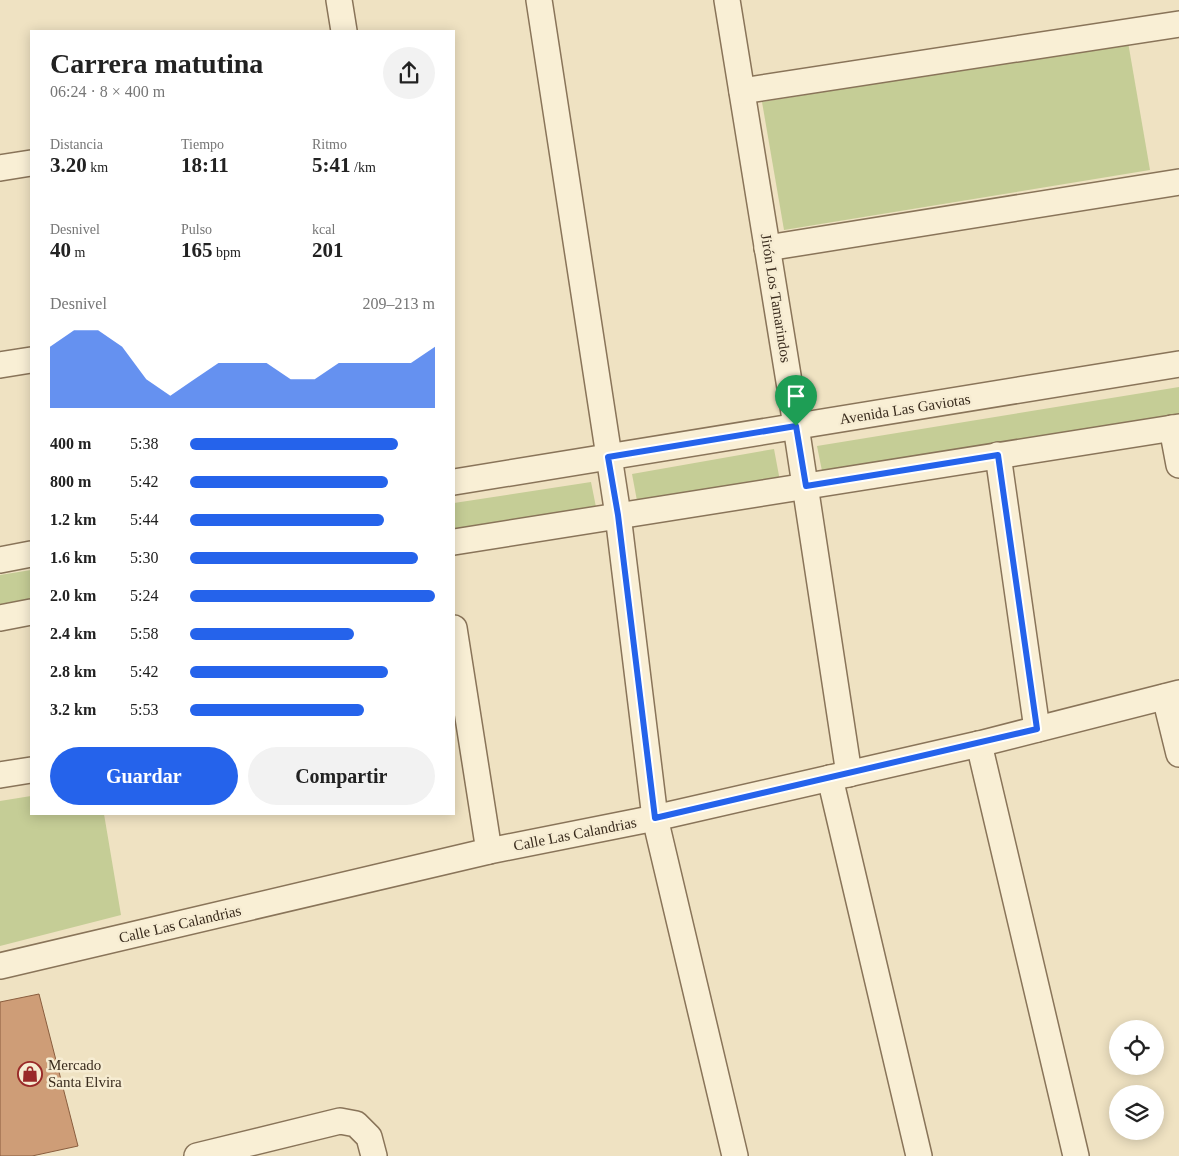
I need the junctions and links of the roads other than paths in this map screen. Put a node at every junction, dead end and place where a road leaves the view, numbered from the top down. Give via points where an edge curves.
1 (339, 0) edge
2 (539, 0) edge
3 (727, 0) edge
4 (1179, 24) edge
5 (344, 30) edge
6 (742, 91) junction
7 (30, 163) edge
8 (0, 168) edge
9 (1179, 182) edge
10 (767, 248) junction
11 (30, 360) edge
12 (1179, 364) edge
13 (0, 365) edge
14 (796, 426) junction
15 (1176, 428) edge
16 (998, 455) junction
17 (608, 457) junction
18 (1179, 465) edge
19 (455, 482) edge
20 (806, 486) junction
21 (618, 515) junction
22 (455, 542) edge
23 (30, 554) edge
24 (0, 560) edge
25 (30, 612) edge
26 (0, 618) edge
27 (455, 640) edge
28 (1172, 695) edge
29 (460, 701) edge
30 (1037, 729) junction
31 (979, 744) junction
32 (1179, 754) edge
33 (30, 770) edge
34 (0, 775) edge
35 (840, 776) junction
36 (655, 818) junction
37 (490, 851) junction
38 (0, 966) edge
39 (197, 1156) edge
40 (374, 1156) edge
41 (735, 1156) edge
42 (919, 1156) edge
43 (1076, 1156) edge

1 - 5 street
2 - 17 street
3 - 6 street, Jirón Los Tamarindos
4 - 6 street
6 - 10 street, Jirón Los Tamarindos
7 - 8 street
9 - 10 street
10 - 14 street, Jirón Los Tamarindos
11 - 13 street
12 - 14 street, Avenida Las Gaviotas
14 - 17 street, Avenida Las Gaviotas
14 - 20 street, Jirón Los Tamarindos
15 - 16 street
15 - 18 street
16 - 20 street
16 - 30 street
17 - 19 street, Avenida Las Gaviotas
17 - 21 street
20 - 21 street
20 - 35 street, Jirón Los Tamarindos
21 - 22 street
21 - 36 street
23 - 24 street
25 - 26 street
27 - 29 street
28 - 30 street, Calle Las Calandrias
28 - 32 street
29 - 37 street
30 - 31 street, Calle Las Calandrias
31 - 35 street, Calle Las Calandrias
31 - 43 street
33 - 34 street
35 - 36 street, Calle Las Calandrias
35 - 42 street, Jirón Los Tamarindos
36 - 37 street, Calle Las Calandrias
36 - 41 street
37 - 38 street, Calle Las Calandrias
39 - 40 street via 340,1121 356,1124 369,1138

